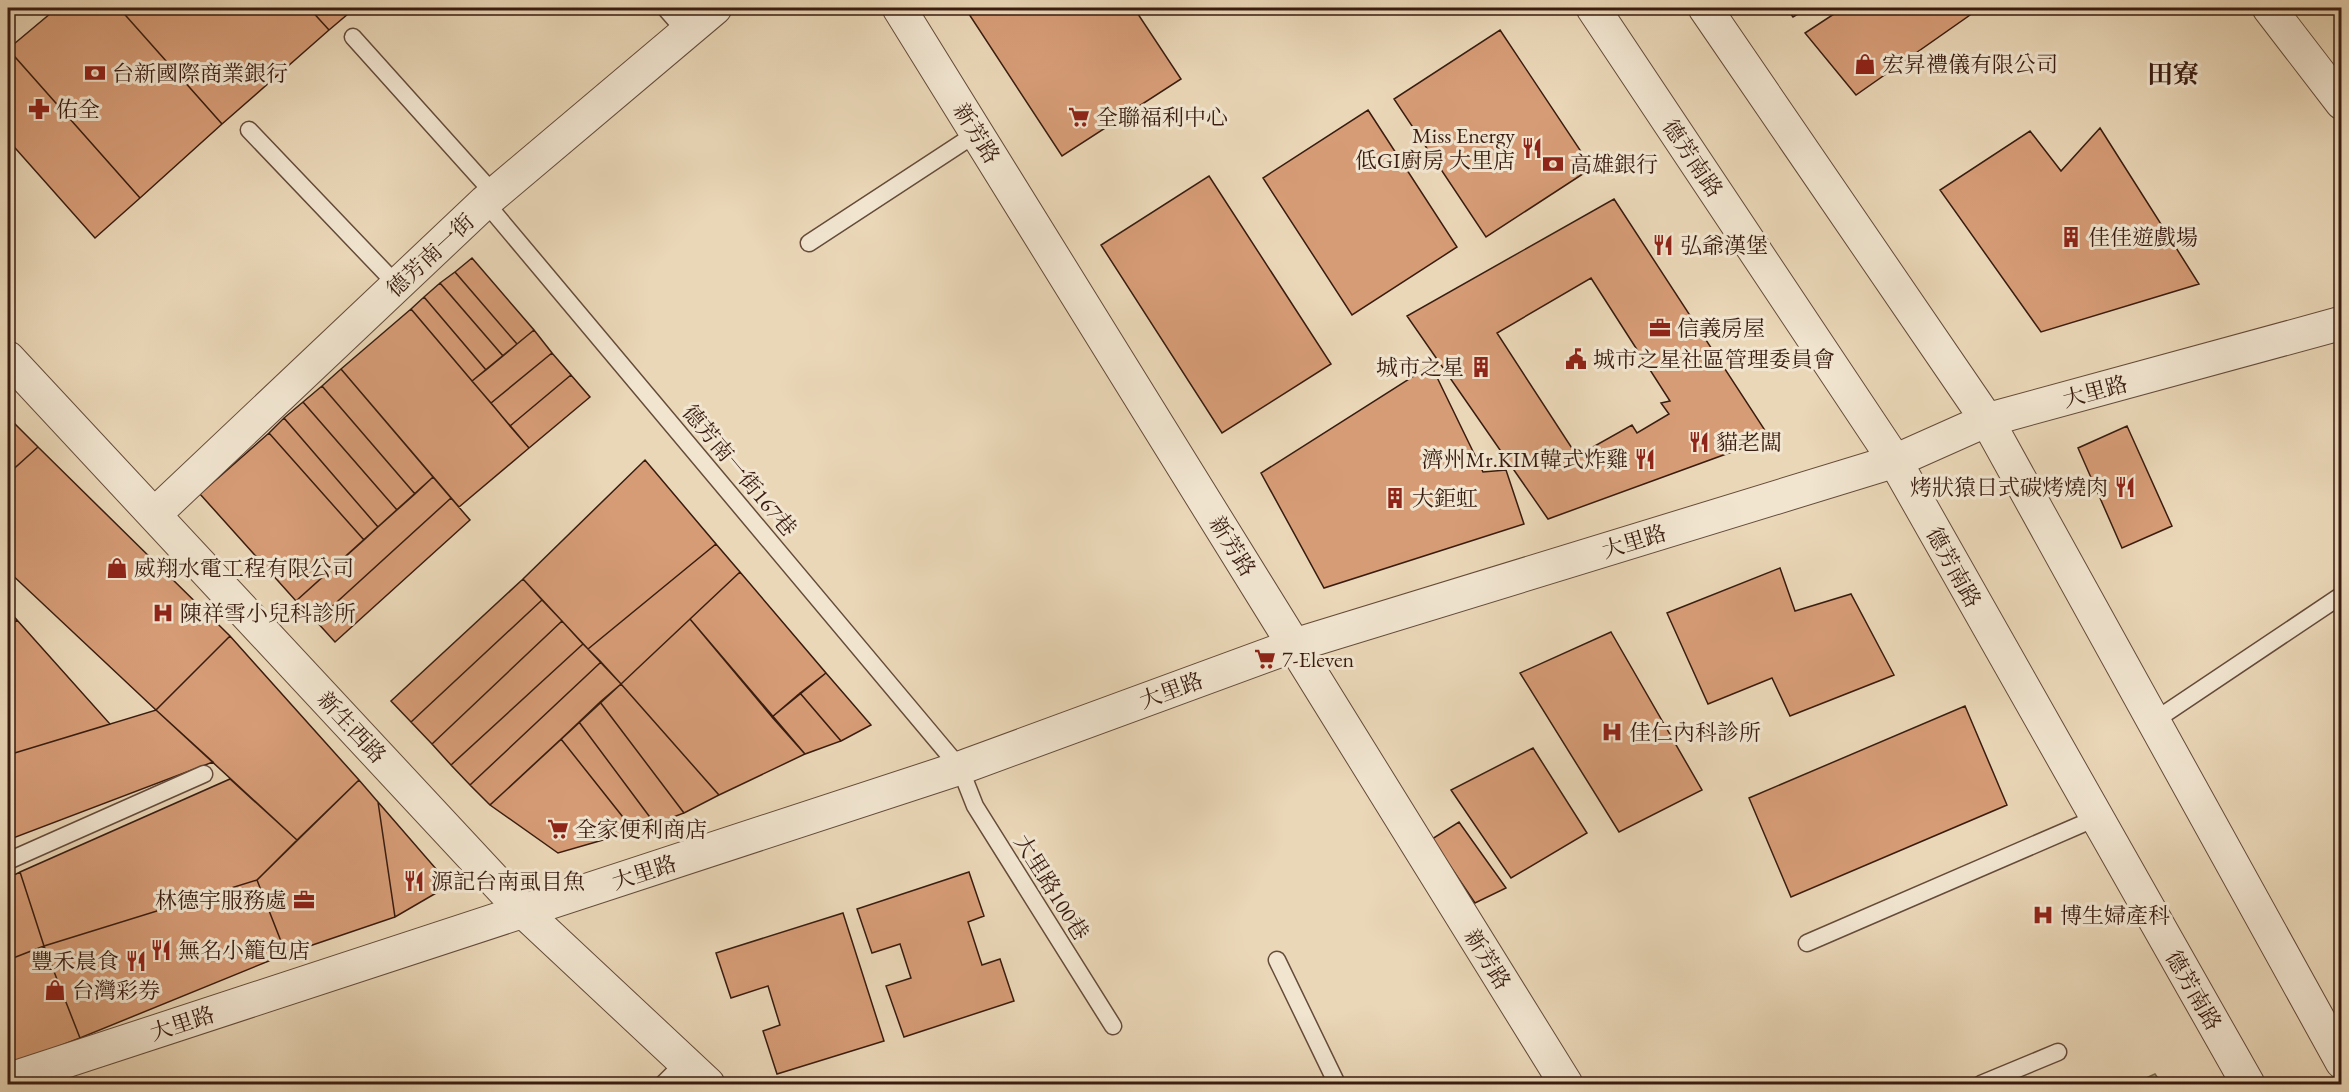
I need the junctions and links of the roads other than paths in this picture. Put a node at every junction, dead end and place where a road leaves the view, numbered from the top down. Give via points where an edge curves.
1 (665, 8) edge
2 (715, 8) edge
3 (899, 8) edge
4 (1593, 8) edge
5 (1705, 8) edge
6 (2269, 8) edge
7 (686, 32) junction
8 (353, 38) dead end
9 (2342, 103) edge
10 (249, 130) dead end
11 (977, 133) junction
12 (490, 199) junction
13 (809, 243) dead end
14 (398, 285) junction
15 (2342, 323) edge
16 (8, 358) edge
17 (1987, 420) junction
18 (1895, 461) junction
19 (155, 514) junction
20 (2342, 595) edge
21 (1295, 645) junction
22 (2154, 721) junction
23 (960, 768) junction
24 (204, 774) dead end
25 (2096, 818) junction
26 (8, 861) edge
27 (524, 912) junction
28 (1807, 943) dead end
29 (1277, 960) dead end
30 (1113, 1026) dead end
31 (2058, 1052) dead end
32 (686, 1062) junction
33 (2342, 1062) edge
34 (8, 1080) edge
35 (663, 1084) edge
36 (708, 1084) edge
37 (1337, 1084) edge
38 (1566, 1084) edge
39 (1981, 1084) edge
40 (2248, 1084) edge

1 - 7 lane
2 - 7 street, 德芳南一街
3 - 11 street, 新芳路
4 - 18 street, 德芳南路
5 - 17 street
6 - 9 street
7 - 12 street, 德芳南一街
8 - 12 lane, 德芳南一街167巷
10 - 14 lane
11 - 13 lane
11 - 21 street, 新芳路
12 - 14 street, 德芳南一街
12 - 23 lane, 德芳南一街167巷
14 - 19 street, 德芳南一街
15 - 17 street, 大里路
16 - 19 street, 新生西路
17 - 18 street, 大里路
17 - 22 street
18 - 21 street, 大里路
18 - 25 street, 德芳南路
19 - 27 street, 新生西路
20 - 22 lane
21 - 23 street, 大里路
21 - 38 street, 新芳路
22 - 33 street
23 - 27 street, 大里路
23 - 30 lane, 大里路100巷 via 975,806
24 - 26 lane
25 - 28 lane
25 - 40 street, 德芳南路
27 - 32 street, 新生西路
27 - 34 street, 大里路
29 - 37 lane
31 - 39 lane
32 - 35 lane
32 - 36 street, 新生西路

